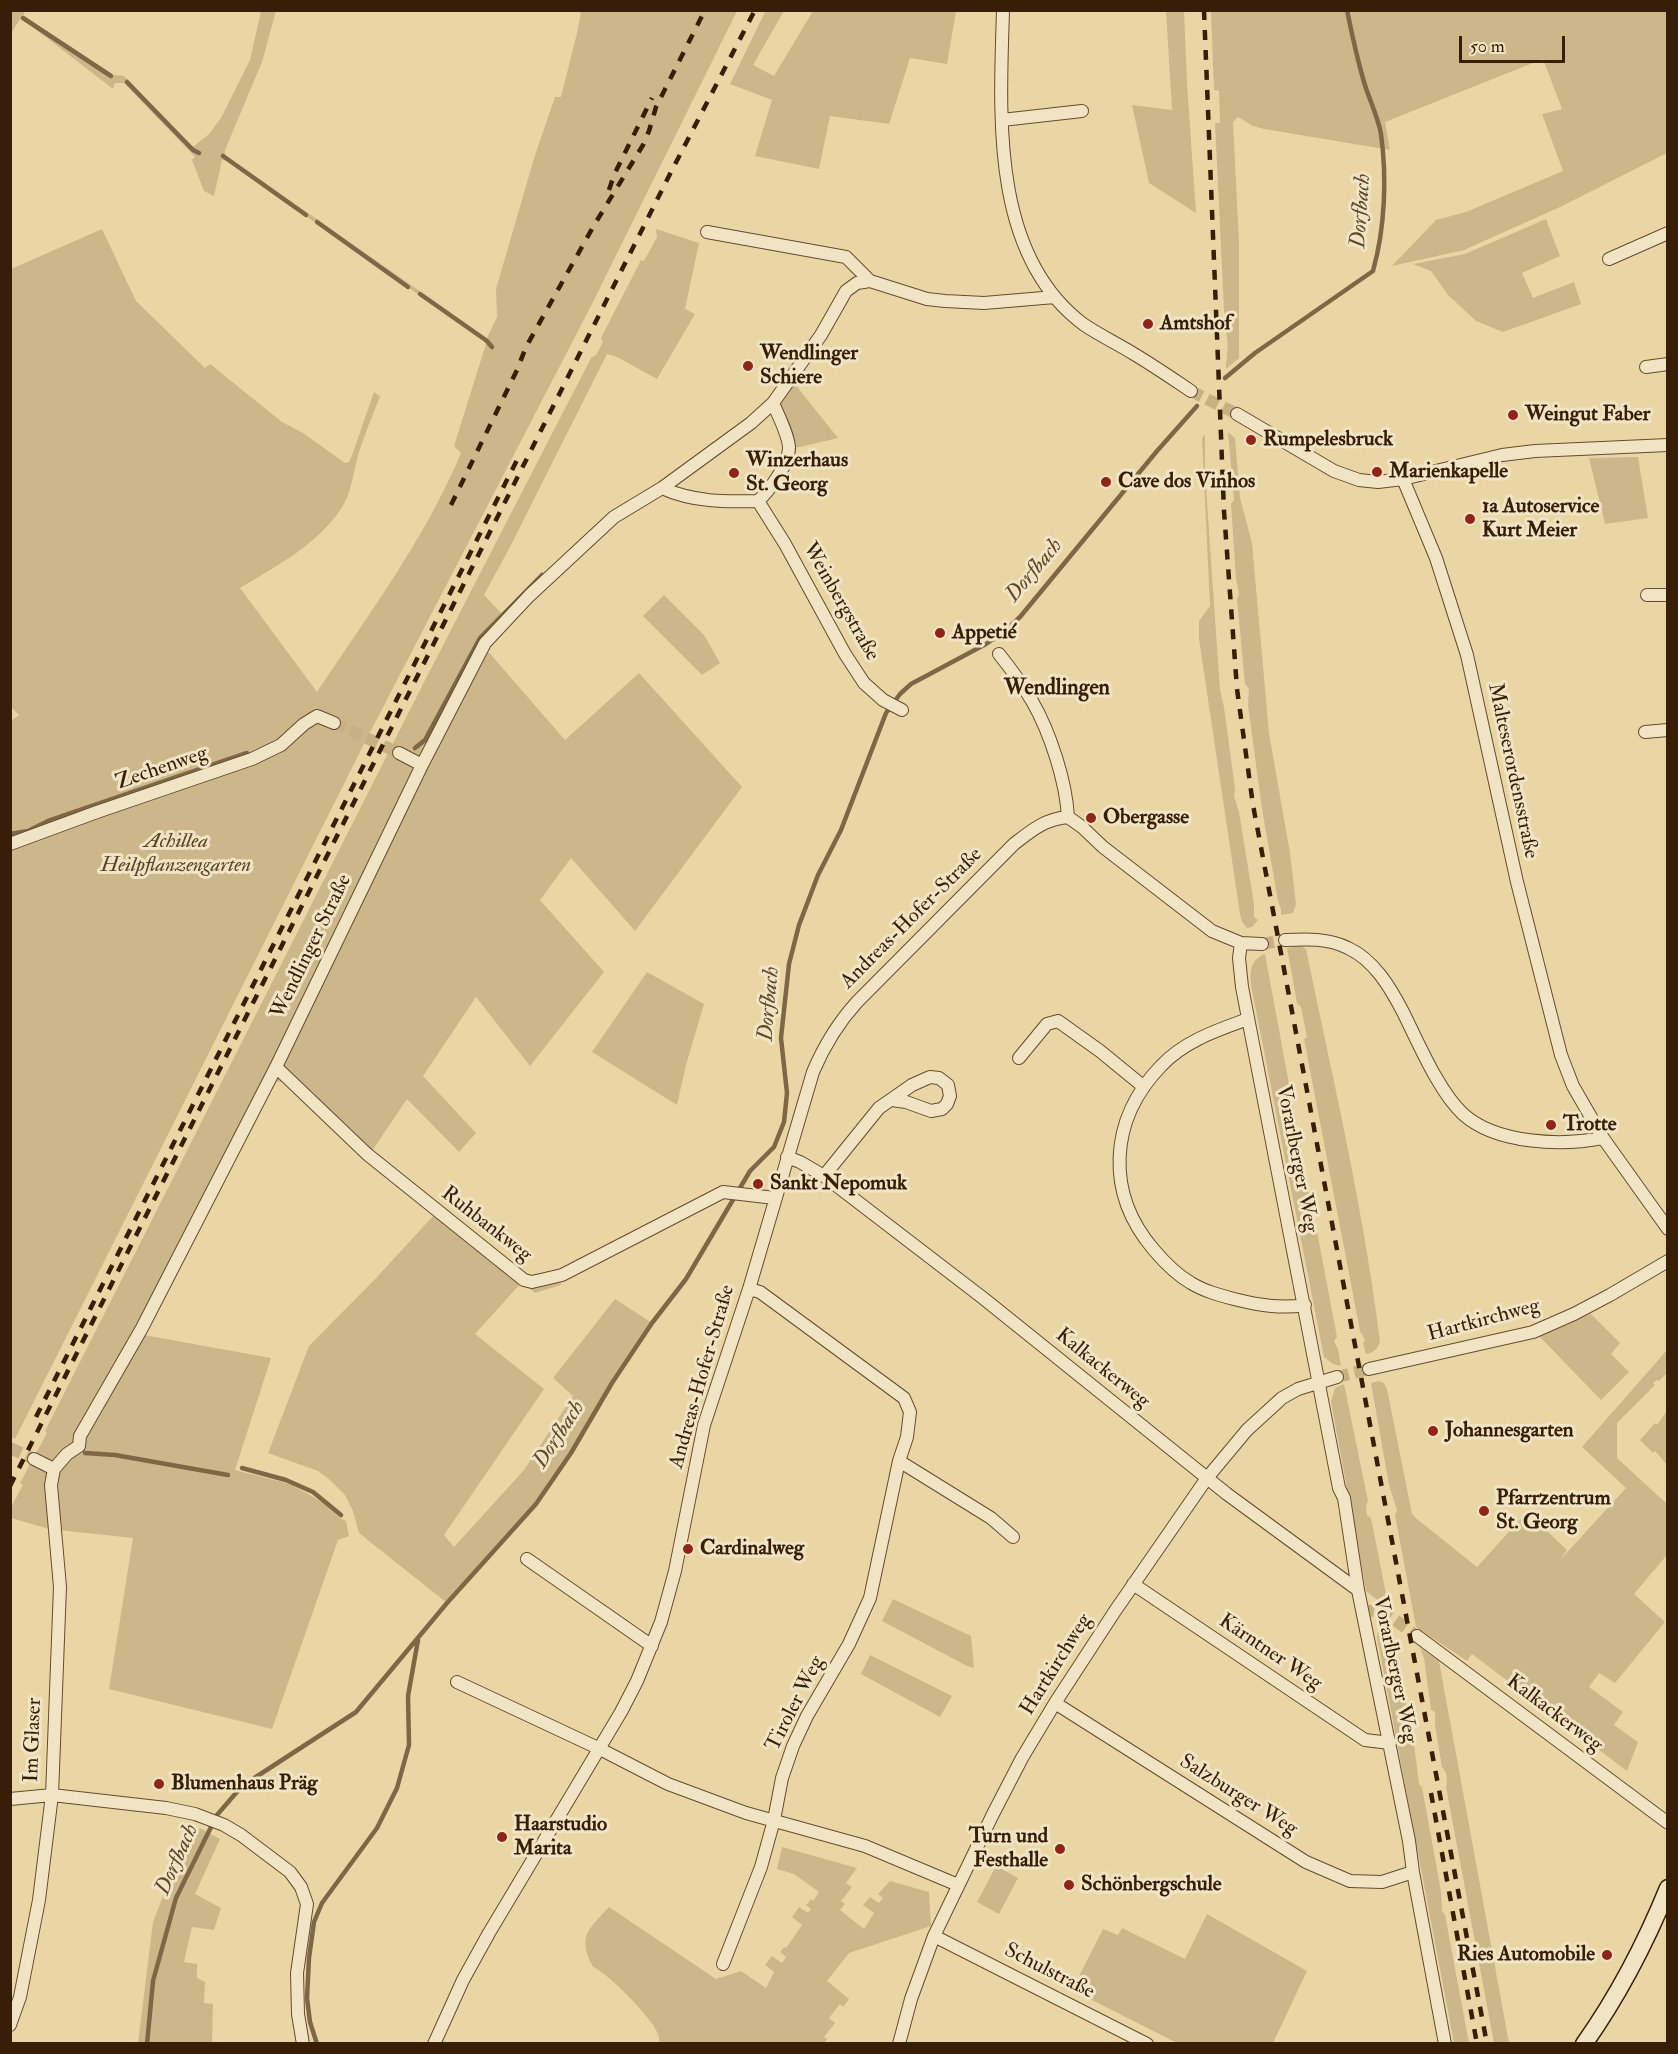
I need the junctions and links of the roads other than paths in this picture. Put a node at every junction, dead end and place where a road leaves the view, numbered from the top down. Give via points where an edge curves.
1 (1002, 10) edge
2 (1082, 111) dead end
3 (1002, 120) junction
4 (707, 232) dead end
5 (1668, 233) edge
6 (1609, 259) dead end
7 (870, 281) junction
8 (1055, 297) junction
9 (1668, 364) edge
10 (1646, 367) dead end
11 (1191, 391) tunnel mouth
12 (773, 403) junction
13 (1237, 414) tunnel mouth
14 (1668, 445) edge
15 (1403, 479) junction
16 (662, 488) junction
17 (758, 501) junction
18 (1647, 595) dead end
19 (1668, 595) edge
20 (999, 654) dead end
21 (895, 706) dead end
22 (334, 723) tunnel mouth
23 (1668, 730) edge
24 (1645, 732) dead end
25 (399, 753) tunnel mouth
26 (422, 765) junction
27 (1068, 817) junction
28 (10, 844) edge
29 (1285, 939) tunnel mouth
30 (1241, 943) junction
31 (1262, 944) tunnel mouth
32 (1248, 1019) junction
33 (1018, 1058) dead end
34 (276, 1067) junction
35 (1144, 1087) junction
36 (892, 1100) dead end
37 (1603, 1138) junction
38 (787, 1157) junction
39 (824, 1176) junction
40 (775, 1198) junction
41 (1668, 1229) edge
42 (1668, 1261) edge
43 (749, 1288) junction
44 (1305, 1305) junction
45 (1369, 1369) tunnel mouth
46 (1337, 1377) tunnel mouth
47 (1319, 1382) junction
48 (34, 1459) tunnel mouth
49 (899, 1461) junction
50 (54, 1469) junction
51 (1207, 1478) junction
52 (1012, 1537) dead end
53 (527, 1559) dead end
54 (1133, 1584) junction
55 (1358, 1590) junction
56 (1417, 1636) tunnel mouth
57 (652, 1646) junction
58 (457, 1683) dead end
59 (1054, 1703) junction
60 (1390, 1743) junction
61 (598, 1748) junction
62 (52, 1795) junction
63 (10, 1799) edge
64 (774, 1820) junction
65 (1668, 1823) edge
66 (1413, 1872) junction
67 (958, 1885) junction
68 (1668, 1888) edge
69 (934, 1936) junction
70 (723, 1964) dead end
71 (10, 2025) edge
72 (303, 2043) edge
73 (434, 2043) edge
74 (900, 2043) edge
75 (1147, 2043) edge
76 (1445, 2043) edge
77 (1584, 2043) edge

1 - 3 street
2 - 3 street
3 - 8 street via 1007,185 1018,230 1040,277
4 - 7 street via 846,257
5 - 6 street
7 - 8 street via 945,301 984,303
7 - 12 street, Wendlinger Straße via 857,283 846,291
8 - 11 street via 1083,324
9 - 10 street
12 - 16 street, Wendlinger Straße
12 - 17 street via 789,448 785,462
13 - 15 street via 1334,471 1359,480
14 - 15 street via 1535,451
15 - 37 street, Malteserordensstraße via 1436,558 1467,655 1517,882 1561,1055 1573,1086
16 - 17 street via 698,499
16 - 26 street, Wendlinger Straße via 614,517 484,643
17 - 21 street, Weinbergstraße via 864,683
18 - 19 street
20 - 27 street via 1041,718 1064,785
22 - 28 street, Zechenweg via 317,716 281,745 252,759
23 - 24 street
25 - 26 street
26 - 34 street, Wendlinger Straße
27 - 30 street via 1196,920
27 - 38 street, Andreas-Hofer-Straße via 1038,825 1014,844 839,1023 813,1072
29 - 37 street via 1326,940 1348,948 1372,967 1394,993 1437,1078 1463,1113 1479,1125 1505,1135 1543,1141
30 - 31 street
30 - 32 street, Vorarlberger Weg via 1240,968
32 - 35 street via 1218,1029 1174,1054
32 - 44 street, Vorarlberger Weg
33 - 35 street via 1047,1024 1058,1021
34 - 40 street, Ruhbankweg via 367,1154 524,1280 532,1282 562,1275 723,1192
34 - 50 street, Wendlinger Straße via 142,1328 80,1436 79,1446
35 - 44 street via 1125,1127 1119,1160 1124,1198 1143,1237 1177,1273 1211,1293 1255,1304 1287,1308
36 - 39 street via 879,1108
37 - 41 street, Malteserordensstraße
38 - 39 street, Kalkackerweg
38 - 40 street, Andreas-Hofer-Straße
39 - 51 street, Kalkackerweg
40 - 43 street, Andreas-Hofer-Straße
42 - 45 street, Hartkirchweg via 1574,1314 1533,1332
43 - 49 street, Tiroler Weg via 760,1292 904,1398 910,1412
43 - 57 street, Andreas-Hofer-Straße via 704,1425 675,1571
44 - 47 street, Vorarlberger Weg
46 - 47 street, Hartkirchweg
47 - 51 street, Hartkirchweg via 1282,1398 1267,1410
47 - 55 street, Vorarlberger Weg via 1344,1498
48 - 50 street
49 - 52 street via 991,1518
49 - 64 street, Tiroler Weg via 870,1598 793,1746
50 - 62 street, Im Glaser via 51,1485 60,1587
51 - 54 street, Hartkirchweg
51 - 55 street, Kalkackerweg
53 - 57 street
54 - 59 street, Hartkirchweg
54 - 60 street, Kärntner Weg via 1365,1740
55 - 60 street, Vorarlberger Weg
56 - 65 street, Kalkackerweg
57 - 61 street, Andreas-Hofer-Straße via 637,1681
58 - 61 street
59 - 66 street, Salzburger Weg via 1306,1862 1350,1881 1382,1882
59 - 67 street, Hartkirchweg
60 - 66 street, Vorarlberger Weg
61 - 64 street via 668,1784
61 - 73 street, Andreas-Hofer-Straße via 489,1933
62 - 63 street
62 - 71 street via 39,1900 20,1997
62 - 72 street, Im Glaser via 166,1808 203,1817 224,1825 290,1872 308,1904 297,1973
64 - 67 street via 865,1846
64 - 70 street, Tiroler Weg via 761,1867
66 - 76 street, Vorarlberger Weg
67 - 69 street, Hartkirchweg
68 - 77 street via 1630,1968
69 - 74 street, Hartkirchweg
69 - 75 street, Schulstraße

